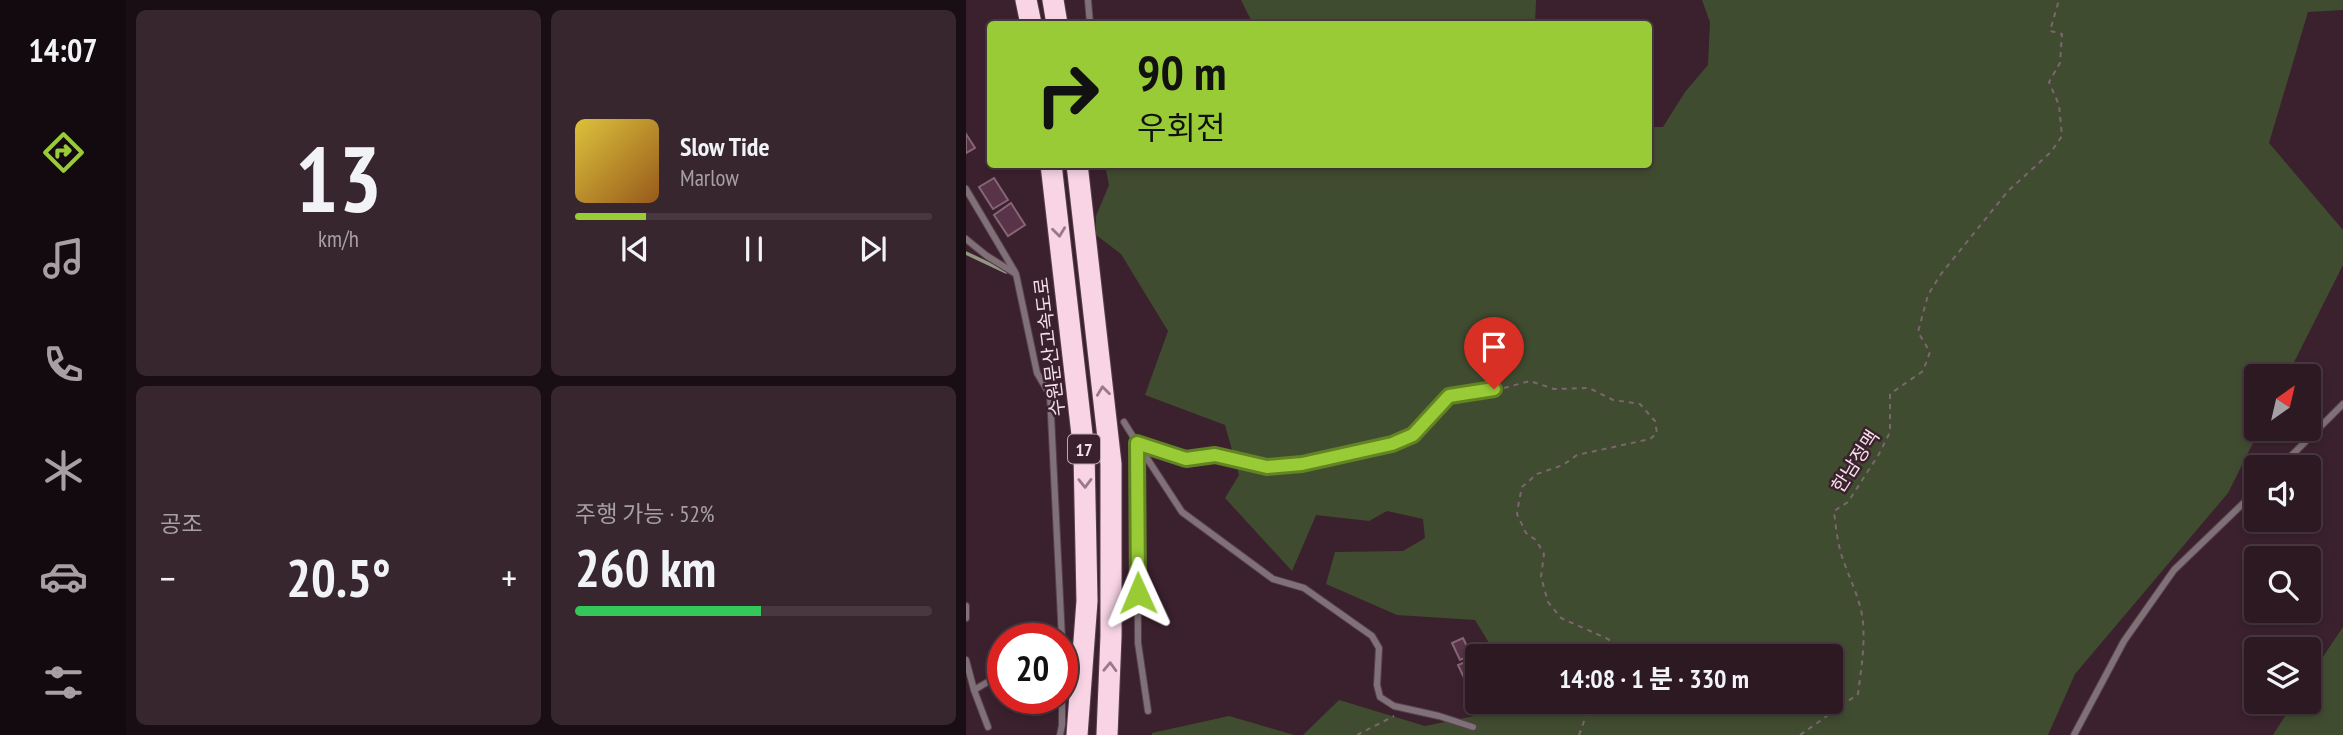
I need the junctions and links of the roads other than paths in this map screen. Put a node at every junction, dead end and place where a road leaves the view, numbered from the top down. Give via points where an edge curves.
1 (1027, 0) edge
2 (1053, 0) edge
3 (1088, 0) edge
4 (1030, 21) edge
5 (1056, 21) edge
6 (1090, 21) edge
7 (1051, 168) edge
8 (1077, 168) edge
9 (966, 190) edge
10 (966, 239) edge
11 (1016, 274) junction
12 (1494, 389) dead end
13 (2343, 404) edge
14 (1124, 422) dead end
15 (1137, 443) junction
16 (2292, 455) edge
17 (2244, 503) edge
18 (966, 606) edge
19 (966, 618) edge
20 (1061, 623) edge
21 (966, 660) edge
22 (987, 682) edge
23 (974, 690) junction
24 (1147, 711) dead end
25 (1062, 714) edge
26 (988, 727) dead end
27 (1473, 727) dead end
28 (1060, 735) edge
29 (1077, 735) edge
30 (1107, 735) edge
31 (2074, 735) edge

1 - 4 highway
2 - 5 highway
3 - 6 lane
7 -> 29 highway, 수원문산고속도로 / 17 via 1084,452 1087,601
30 -> 8 highway, 17 via 1111,464
9 - 11 lane
10 - 11 lane
11 - 20 lane via 1037,373 1050,395
12 - 15 lane via 1449,396 1413,435 1392,444 1302,464 1267,467 1215,455 1186,459
13 - 16 lane
14 - 15 lane
15 - 24 lane via 1138,643
15 - 27 lane via 1182,512 1273,579 1304,588 1373,636 1379,648 1380,697 1394,706
17 - 31 lane via 2174,570 2124,642
18 - 19 lane
21 - 23 lane
22 - 23 lane
23 - 26 lane
25 - 28 lane

